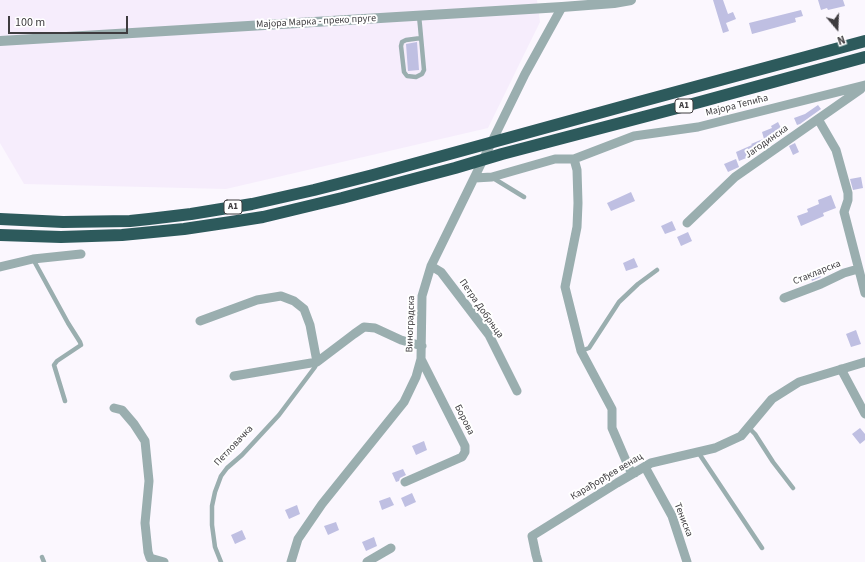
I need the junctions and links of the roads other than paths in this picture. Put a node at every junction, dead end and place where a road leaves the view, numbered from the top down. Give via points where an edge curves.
1 (631, 0) edge
2 (597, 2) edge
3 (562, 7) junction
4 (419, 16) junction
5 (421, 38) junction
6 (0, 41) edge
7 (865, 41) edge
8 (865, 57) edge
9 (865, 86) edge
10 (818, 119) junction
11 (574, 159) junction
12 (492, 177) junction
13 (475, 178) junction
14 (524, 197) dead end
15 (0, 219) edge
16 (687, 223) dead end
17 (0, 234) edge
18 (81, 254) dead end
19 (33, 259) junction
20 (431, 266) junction
21 (0, 267) edge
22 (858, 269) junction
23 (657, 270) dead end
24 (865, 293) edge
25 (784, 298) dead end
26 (200, 321) dead end
27 (422, 346) junction
28 (581, 351) junction
29 (421, 359) junction
30 (317, 362) junction
31 (865, 362) edge
32 (841, 370) junction
33 (234, 376) dead end
34 (517, 391) dead end
35 (65, 401) dead end
36 (114, 408) dead end
37 (865, 414) edge
38 (748, 427) junction
39 (698, 452) junction
40 (645, 467) junction
41 (635, 473) junction
42 (405, 482) dead end
43 (794, 488) dead end
44 (391, 548) dead end
45 (762, 548) dead end
46 (164, 562) edge
47 (221, 562) edge
48 (291, 562) edge
49 (366, 562) edge
50 (538, 562) edge
51 (686, 562) edge

1 - 2 street, Мајора Марка - преко пруге
2 - 3 street, Мајора Марка - преко пруге
3 - 4 street, Мајора Марка - преко пруге
3 - 13 street, Виноградска via 525,74
4 - 5 lane
4 - 6 street, Мајора Марка - преко пруге
5 - 5 lane via 402,42 404,72 407,76 416,77 424,72
7 - 15 highway, A1 via 461,151 252,204 191,214 109,222
8 - 17 highway, A1 via 342,198 263,216 164,232 122,235 61,237
9 - 10 street, Јагодинска
9 - 11 street, Мајора Тепића via 698,127 634,136
10 - 16 street, Јагодинска via 735,177
10 - 22 street via 836,150 848,194 844,212
11 - 12 street, Мајора Тепића via 555,159
11 - 28 street via 577,170 577,227 565,286
12 - 13 street, Мајора Тепића
12 - 14 lane
13 - 20 street, Виноградска
18 - 19 street
19 - 21 street
19 - 35 lane via 81,345 54,365
20 - 27 street, Виноградска via 422,296
20 - 34 street, Петра Добрњца via 441,272 489,335
22 - 24 street
22 - 25 street, Стакларска
23 - 28 lane via 619,302 589,348
26 - 30 street via 257,300 281,296 294,301 304,309 310,325
27 - 29 street, Виноградска
27 - 30 street, Петловачка via 375,328 364,327
28 - 41 street via 612,409 612,428 630,470
29 - 42 street, Борова via 465,446 465,452 462,457
29 - 48 street, Виноградска via 416,378 404,402 322,504 298,539
30 - 33 street, Петловачка
30 - 47 lane, Петловачка via 279,415 221,476 212,506 212,525
31 - 32 street, Карађорђев венац
32 - 37 street
32 - 38 street, Карађорђев венац via 798,382 772,399
36 - 46 street via 122,410 145,441 149,481 146,524 148,552 150,558
38 - 39 street, Карађорђев венац via 741,436 715,448
38 - 43 lane
39 - 40 street, Карађорђев венац via 651,463
39 - 45 lane
40 - 41 street, Карађорђев венац
40 - 51 street, Тениска via 672,516
41 - 50 street, Карађорђев венац via 532,536
44 - 49 street

